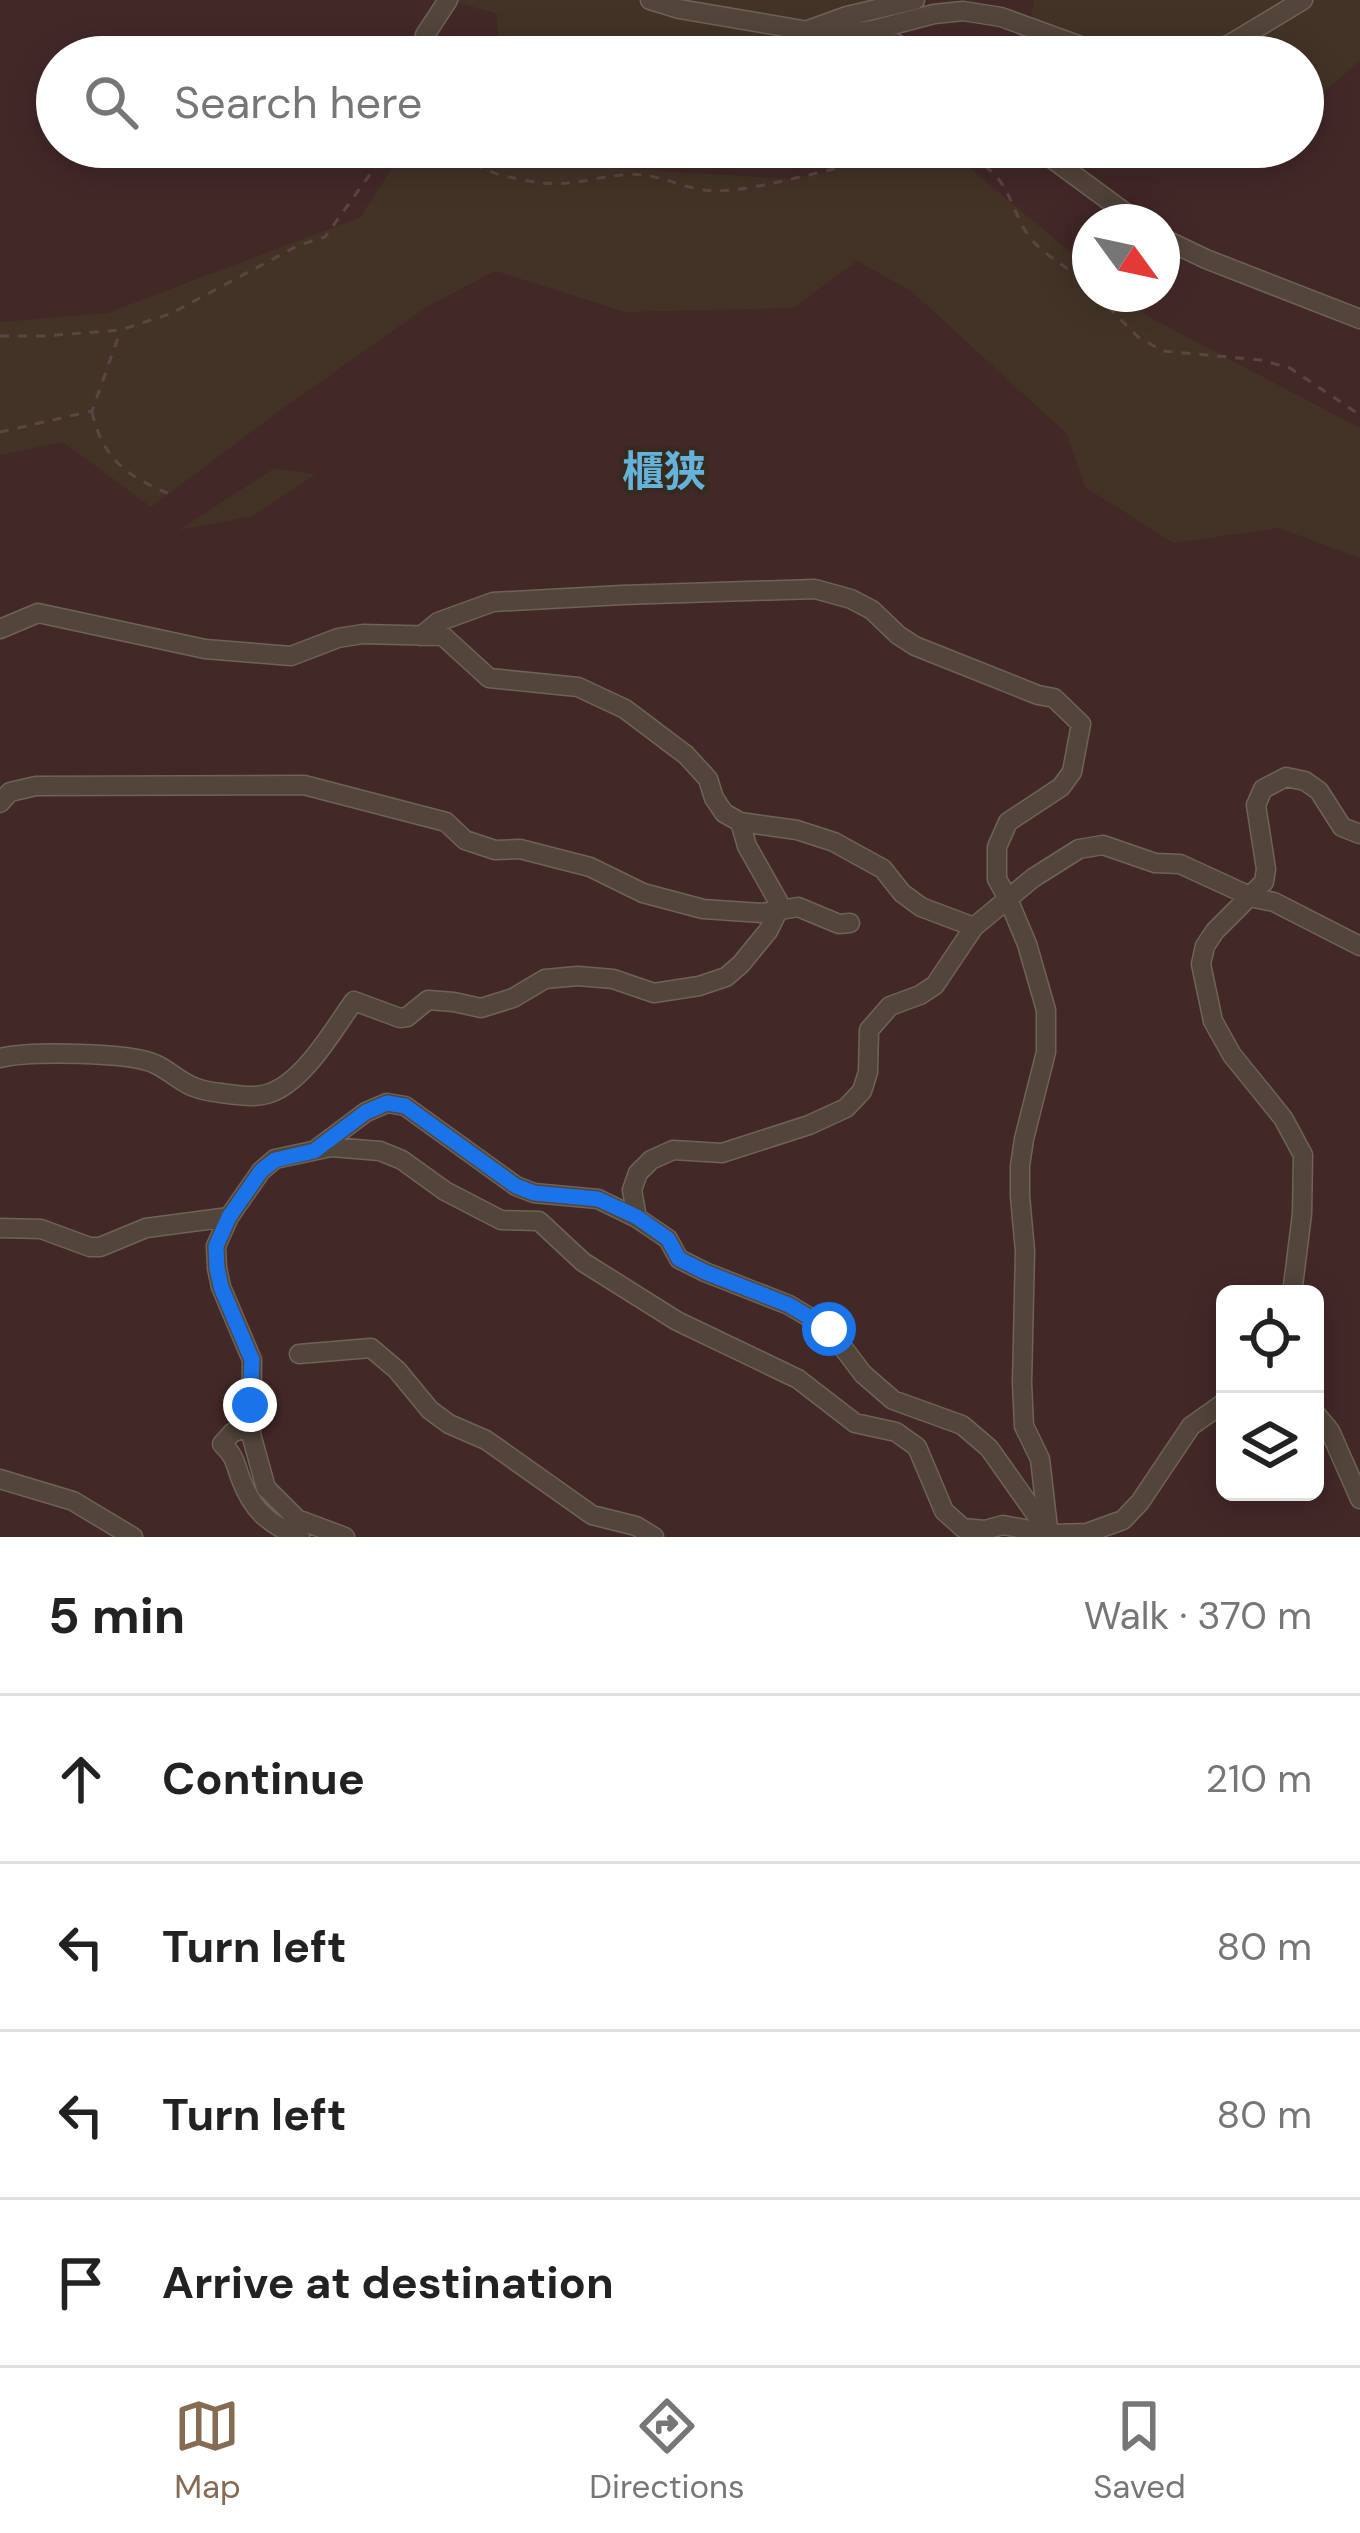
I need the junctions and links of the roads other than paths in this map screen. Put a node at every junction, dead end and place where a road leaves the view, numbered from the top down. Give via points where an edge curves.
1 (448, 0) edge
2 (650, 0) edge
3 (915, 0) edge
4 (1303, 0) edge
5 (873, 30) junction
6 (807, 31) junction
7 (424, 35) dead end
8 (883, 36) edge
9 (1053, 36) edge
10 (1243, 36) edge
11 (1065, 168) edge
12 (1114, 204) edge
13 (1180, 247) edge
14 (1360, 320) edge
15 (0, 629) edge
16 (421, 636) junction
17 (0, 771) edge
18 (5, 798) edge
19 (740, 822) junction
20 (1360, 835) edge
21 (1251, 897) junction
22 (1008, 898) junction
23 (777, 909) junction
24 (850, 923) dead end
25 (974, 927) junction
26 (1360, 946) edge
27 (0, 1058) edge
28 (314, 1151) junction
29 (229, 1217) junction
30 (637, 1217) junction
31 (0, 1228) edge
32 (1293, 1285) edge
33 (299, 1354) dead end
34 (1216, 1408) edge
35 (1324, 1424) edge
36 (251, 1425) junction
37 (0, 1479) edge
38 (1360, 1499) edge
39 (1051, 1536) edge
40 (133, 1537) edge
41 (300, 1537) edge
42 (345, 1537) edge
43 (653, 1537) edge

1 - 7 street
2 - 6 street
3 - 6 street
4 - 10 street
5 - 6 street
5 - 8 street
5 - 9 street via 963,11
11 - 12 street
13 - 14 street
15 - 16 street via 38,613 205,649 292,656 363,634
16 - 19 street via 443,636 490,678 578,687 626,709 686,755 709,779 724,813
16 - 22 street via 494,602 815,589 851,599 915,646 1054,698 1081,724 1072,772 1008,822 997,847 997,880
17 - 18 street
18 - 23 street via 36,786 304,785 446,822 465,840 495,850 590,867 683,904
19 - 23 street
19 - 25 street via 835,842 883,869 921,908
20 - 21 street via 1342,827 1305,781 1286,777 1263,789 1256,805 1264,882
21 - 22 street via 1180,864 1103,845 1079,849
21 - 26 street
21 - 32 street via 1215,931 1201,964 1213,1022 1303,1155
22 - 25 street
22 - 39 street via 1046,1010 1020,1196 1024,1426 1040,1459
23 - 24 street
23 - 27 street via 741,964 699,986 654,993 613,979 545,979 481,1008 428,1000 400,1018 354,1001 305,1067 266,1095 189,1086 124,1055
25 - 30 street via 935,985 890,1006 869,1030 868,1072 847,1108 722,1153 673,1150 651,1160 632,1190
28 - 29 street via 275,1160
28 - 30 street via 366,1112 405,1106 516,1186 598,1199
28 - 39 street via 380,1151 501,1220 539,1221 584,1262 677,1321 798,1379 855,1423 896,1432 917,1447 944,1511 963,1528
29 - 31 street via 146,1228 100,1247 41,1229
29 - 36 street via 216,1246 217,1268 252,1360
30 - 39 street via 668,1239 679,1259 829,1329 892,1400 962,1425 989,1448
33 - 43 street via 370,1348 449,1424 486,1440 592,1515
34 - 39 street via 1191,1426 1123,1520
35 - 38 street
36 - 41 street via 222,1444 256,1508
36 - 42 street via 273,1497 297,1519
37 - 40 street via 73,1501

